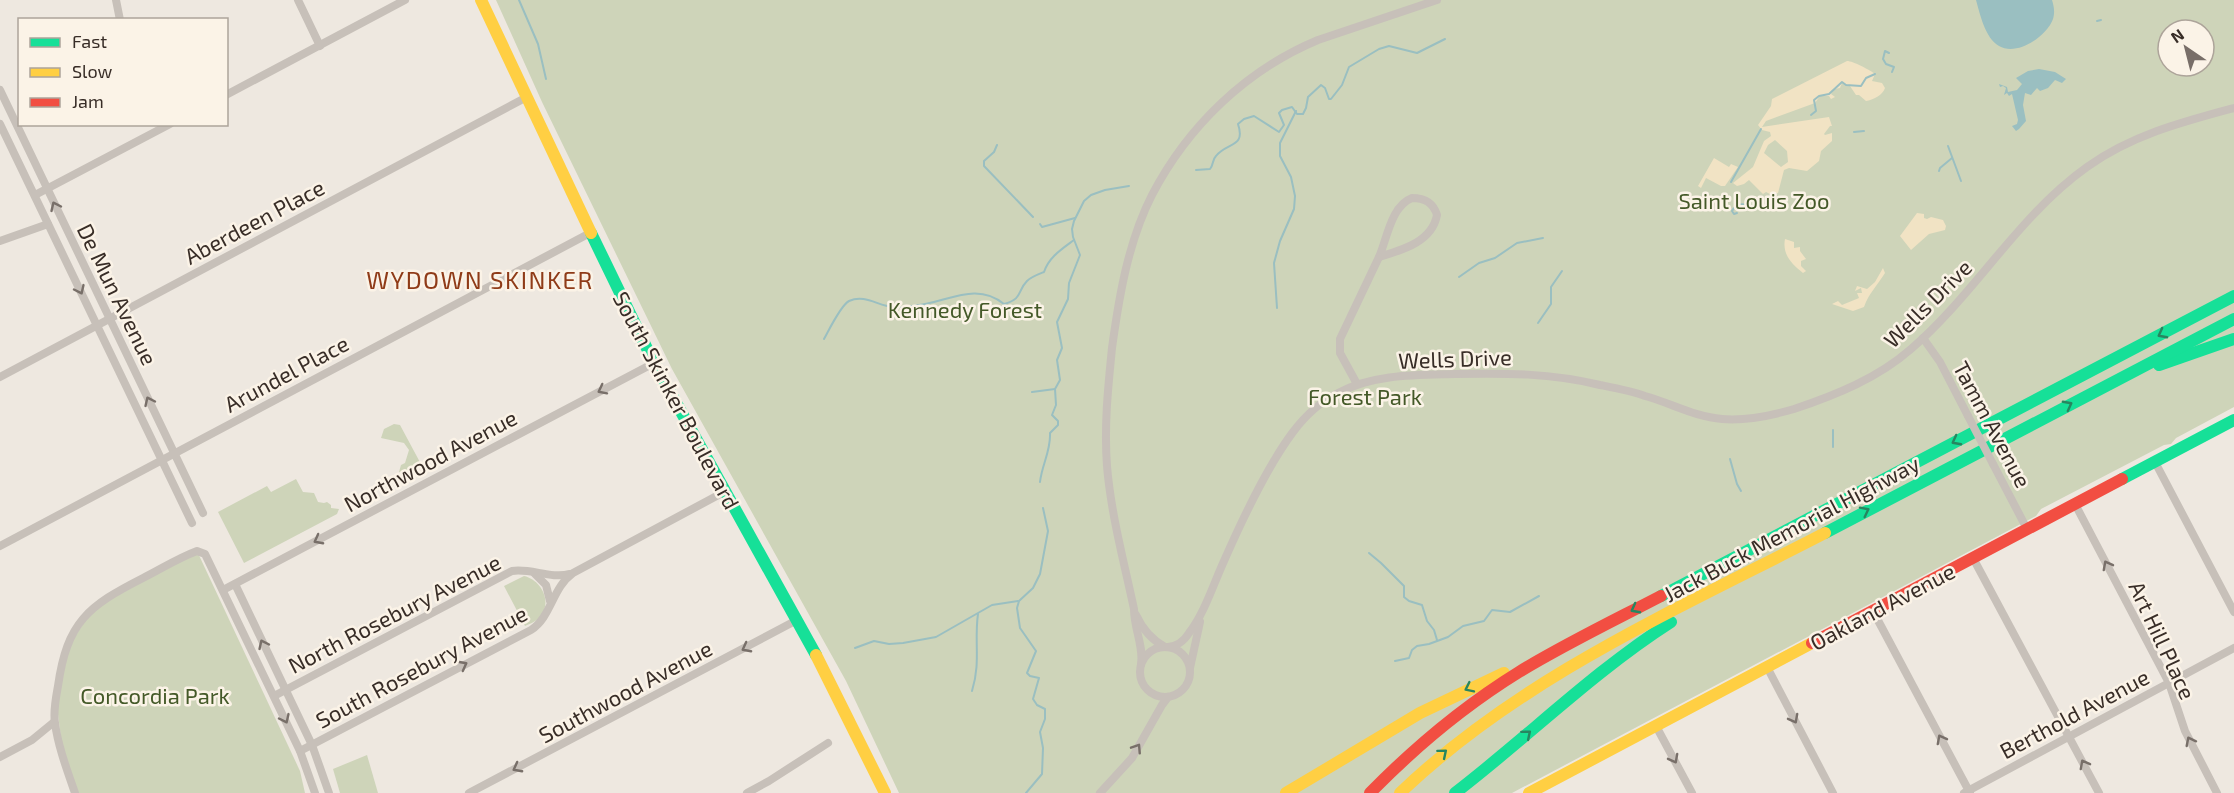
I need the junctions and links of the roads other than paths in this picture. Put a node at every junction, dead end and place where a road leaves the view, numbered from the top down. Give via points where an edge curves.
1 (116, 0) edge
2 (298, 0) edge
3 (405, 0) edge
4 (481, 0) edge
5 (1437, 0) edge
6 (120, 18) edge
7 (320, 46) junction
8 (0, 90) edge
9 (228, 94) edge
10 (525, 98) junction
11 (2234, 108) edge
12 (0, 124) edge
13 (167, 126) edge
14 (2, 135) edge
15 (47, 189) junction
16 (35, 195) junction
17 (48, 224) junction
18 (590, 233) junction
19 (0, 241) edge
20 (1379, 257) junction
21 (2234, 296) edge
22 (109, 319) junction
23 (2234, 319) edge
24 (97, 326) junction
25 (1923, 338) junction
26 (2234, 339) edge
27 (654, 363) junction
28 (2136, 370) junction
29 (0, 377) edge
30 (1357, 384) junction
31 (2234, 420) edge
32 (174, 454) junction
33 (162, 460) junction
34 (2155, 462) junction
35 (724, 492) junction
36 (2075, 504) junction
37 (203, 513) dead end
38 (192, 523) dead end
39 (2027, 529) junction
40 (0, 546) edge
41 (1973, 558) junction
42 (533, 572) junction
43 (573, 573) junction
44 (1738, 577) junction
45 (235, 584) junction
46 (546, 585) joint
47 (223, 590) junction
48 (550, 604) junction
49 (1134, 609) junction
50 (1203, 610) junction
51 (1873, 611) junction
52 (2234, 612) edge
53 (797, 620) junction
54 (1167, 647) junction
55 (2234, 648) edge
56 (1543, 658) junction
57 (1141, 664) junction
58 (1767, 667) junction
59 (1190, 669) junction
60 (2169, 683) junction
61 (285, 690) junction
62 (274, 696) junction
63 (1168, 697) junction
64 (54, 722) junction
65 (1656, 726) junction
66 (2069, 736) junction
67 (828, 743) dead end
68 (312, 745) junction
69 (300, 752) junction
70 (0, 757) edge
71 (769, 782) junction
72 (1967, 792) edge
73 (75, 793) edge
74 (315, 793) edge
75 (329, 793) edge
76 (469, 793) edge
77 (747, 793) edge
78 (758, 793) edge
79 (885, 793) edge
80 (1100, 793) edge
81 (1286, 793) edge
82 (1370, 793) edge
83 (1400, 793) edge
84 (1455, 793) edge
85 (1529, 793) edge
86 (1692, 793) edge
87 (1833, 793) edge
88 (2099, 793) edge
89 (2217, 793) edge

1 - 6 street
2 - 7 street
3 - 7 street
4 - 10 main road, South Skinker Boulevard
5 - 49 street via 1300,47 1268,66 1209,115 1152,195 1127,266 1106,400 1107,467
7 - 9 street
8 - 15 street, De Mun Avenue
10 - 18 main road, South Skinker Boulevard
10 - 22 street, Aberdeen Place
11 - 25 street, Wells Drive via 2138,137 2067,182
12 - 14 street, De Mun Avenue
13 - 15 street
14 - 16 street, De Mun Avenue
15 - 16 street
22 -> 15 street, De Mun Avenue
16 - 17 street, De Mun Avenue
17 - 19 street
17 -> 24 street, De Mun Avenue
18 - 27 main road, South Skinker Boulevard
18 - 32 street, Arundel Place
20 - 20 street via 1401,205 1412,198 1432,205 1437,218 1426,235
20 - 30 street via 1340,339 1340,353
21 -> 56 main road, Jack Buck Memorial Highway
22 - 24 street, Aberdeen Place
32 -> 22 street, De Mun Avenue
23 - 28 main road, Jack Buck Memorial Highway
24 - 29 street, Aberdeen Place
24 - 33 street, De Mun Avenue
25 - 30 street, Wells Drive via 1893,363 1853,386 1795,408 1749,419 1706,417 1644,395 1545,375 1427,375
25 - 39 street, Tamm Avenue, bridge via 1940,362
26 - 28 main road
27 - 35 main road, South Skinker Boulevard
27 -> 45 street, Northwood Avenue
44 -> 28 main road, Jack Buck Memorial Highway
30 - 50 street, Wells Drive via 1318,405 1292,434 1248,510
31 - 34 main road, Oakland Avenue
32 - 33 street, Arundel Place
32 - 37 street, De Mun Avenue
33 - 38 street, De Mun Avenue
33 - 40 street, Arundel Place
34 - 36 main road, Oakland Avenue
34 - 52 street
35 - 43 street
35 - 53 main road, South Skinker Boulevard
36 - 39 main road, Oakland Avenue
60 -> 36 street, Art Hill Place
39 - 41 main road, Oakland Avenue
41 - 51 main road, Oakland Avenue
41 - 66 street
42 - 43 street, North Rosebury Avenue via 557,576
42 - 46 street, North Rosebury Avenue
42 - 61 street, North Rosebury Avenue via 512,571
43 - 48 street, South Rosebury Avenue via 560,583
83 -> 44 main road, Jack Buck Memorial Highway via 1457,741 1530,690
84 -> 44 main road via 1628,650
45 - 47 street, Northwood Avenue
61 -> 45 street
46 - 48 street, South Rosebury Avenue
47 - 62 street
47 - 64 street via 205,554 197,551 104,599 71,635 63,656
68 -> 48 street, South Rosebury Avenue via 531,630 545,618
49 - 54 street via 1144,629
49 - 57 street
50 - 54 street, Wells Drive via 1184,640
50 - 59 street, Wells Drive
51 - 58 main road, Oakland Avenue
72 -> 51 street
53 -> 76 street, Southwood Avenue
53 - 79 main road, South Skinker Boulevard
54 - 57 street via 1152,651
54 - 59 street via 1185,657
55 - 60 street, Berthold Avenue
56 -> 81 main road via 1449,698
56 - 82 main road, Jack Buck Memorial Highway via 1444,724
57 - 63 street via 1140,677 1146,688 1156,696
58 - 65 main road, Oakland Avenue
58 -> 87 street
59 - 63 street via 1182,691
60 - 66 street, Berthold Avenue
89 -> 60 street, Art Hill Place via 2182,725
61 - 62 street, North Rosebury Avenue
61 - 68 street
62 -> 69 street
80 -> 63 street via 1132,758
64 - 70 street via 32,740
64 - 73 street
65 - 85 main road, Oakland Avenue
65 -> 86 street
66 - 72 street, Berthold Avenue
88 -> 66 street
67 - 71 street
68 - 69 street, South Rosebury Avenue
68 - 75 street
69 - 74 street
71 - 77 street
71 - 78 street

